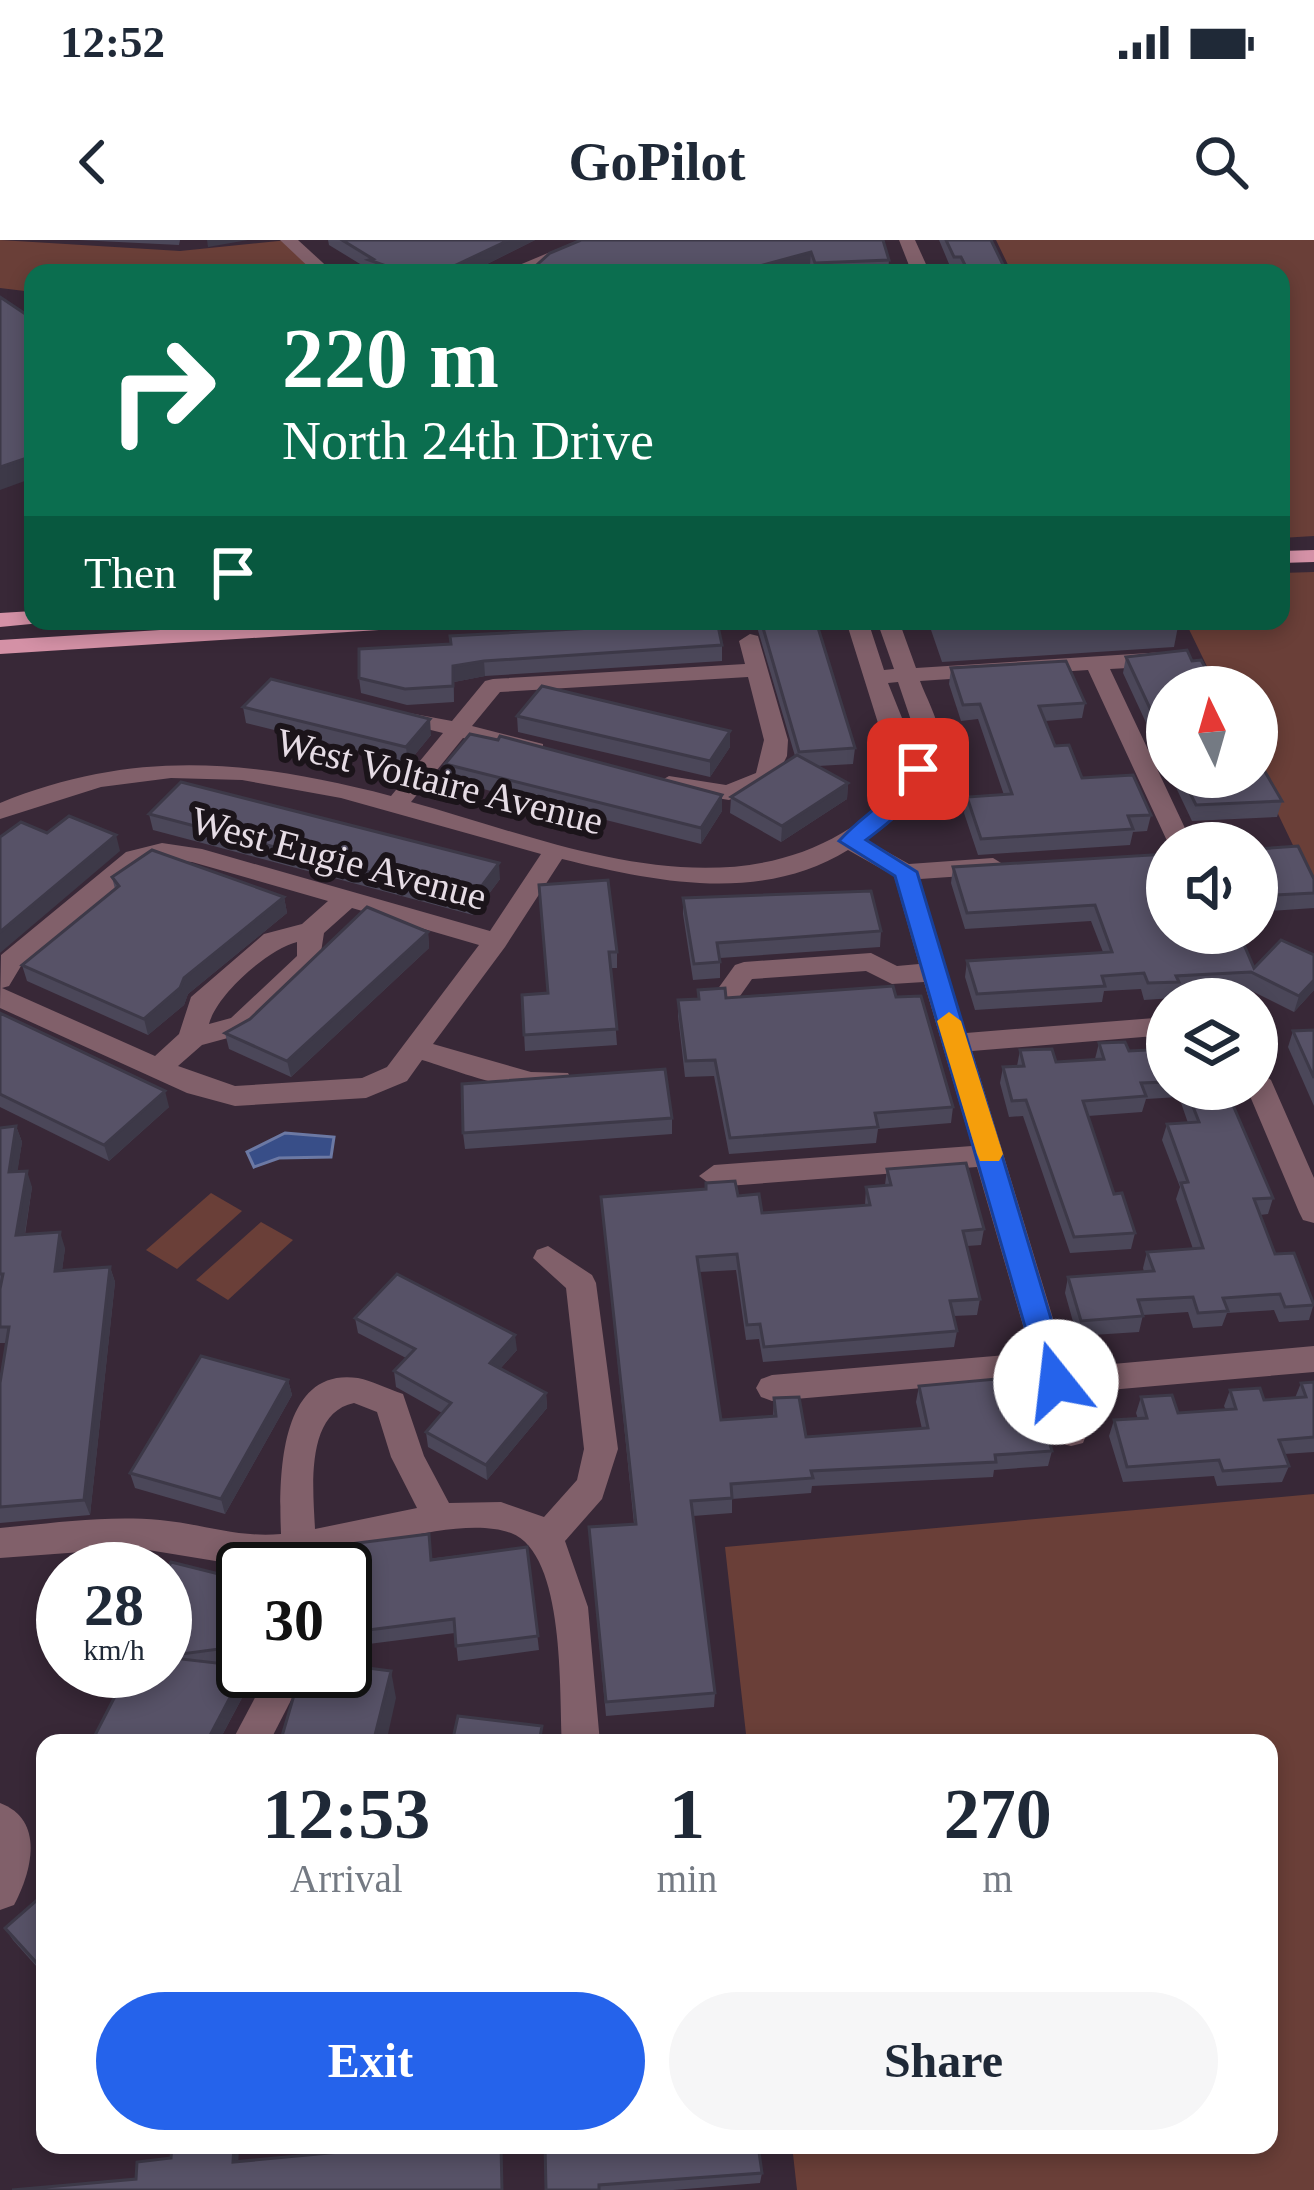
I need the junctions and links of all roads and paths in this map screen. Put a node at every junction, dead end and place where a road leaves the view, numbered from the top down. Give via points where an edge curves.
1 (288, 240) edge
2 (594, 240) edge
3 (315, 264) edge
4 (532, 264) edge
5 (268, 630) edge
6 (860, 630) edge
7 (891, 630) edge
8 (750, 641) dead end
9 (0, 647) edge
10 (1176, 658) edge
11 (1096, 663) junction
12 (757, 670) junction
13 (908, 674) junction
14 (873, 676) junction
15 (373, 709) edge
16 (458, 730) junction
17 (550, 753) edge
18 (918, 769) junction
19 (635, 774) edge
20 (394, 808) junction
21 (0, 812) edge
22 (1170, 822) edge
23 (850, 841) junction
24 (556, 849) junction
25 (1024, 864) edge
26 (905, 872) junction
27 (346, 899) junction
28 (311, 930) junction
29 (496, 941) junction
30 (935, 972) junction
31 (892, 975) junction
32 (0, 980) edge
33 (694, 993) edge
34 (857, 993) edge
35 (0, 997) edge
36 (1146, 1028) edge
37 (192, 1038) junction
38 (956, 1043) junction
39 (415, 1048) junction
40 (158, 1069) junction
41 (578, 1079) edge
42 (1270, 1110) edge
43 (990, 1155) junction
44 (714, 1176) dead end
45 (1314, 1212) edge
46 (548, 1258) dead end
47 (1314, 1359) edge
48 (1053, 1373) junction
49 (772, 1388) dead end
50 (1071, 1433) dead end
51 (439, 1518) junction
52 (544, 1538) junction
53 (299, 1542) edge
54 (351, 1542) edge
55 (0, 1543) edge
56 (216, 1548) edge
57 (274, 1698) edge
58 (255, 1734) edge
59 (580, 1734) edge
60 (0, 1821) edge
61 (0, 1891) edge

1 - 3 street
2 - 4 street
5 - 9 main road
6 - 14 street
7 - 13 street
8 - 12 street
10 - 11 street
11 - 13 street
11 - 22 street
12 - 16 street via 493,686
12 - 19 street via 776,740 766,776 729,793
13 - 14 street
13 - 18 street via 929,738
14 - 18 street via 895,739
15 - 16 street
16 - 17 street
16 - 20 street
18 - 23 street, West Voltaire Avenue via 891,811
20 - 21 street, West Voltaire Avenue via 219,771 143,774
20 - 24 street, West Voltaire Avenue
23 - 24 street, West Voltaire Avenue via 801,864 716,879 651,873
23 - 26 street
24 - 29 street
25 - 26 street
26 - 30 street
27 - 28 street
27 - 29 street, West Eugie Avenue
27 - 32 street, West Eugie Avenue via 162,850 135,859 10,961
28 - 37 street via 273,940 201,1003
28 - 37 street via 310,959 240,1025
29 - 39 street
30 - 31 street
30 - 38 street
31 - 33 street via 871,962 744,971 741,995
31 - 34 street via 878,992
35 - 40 street
36 - 38 street
37 - 40 street
38 - 43 street
39 - 40 street via 397,1074 366,1088 235,1096
39 - 41 street via 531,1082
42 - 45 street
43 - 44 street
43 - 48 street
46 - 52 street via 580,1283 601,1449 588,1498
47 - 48 street
48 - 49 street
48 - 50 street
51 - 52 street via 501,1516
51 - 53 street via 391,1403 364,1388 334,1393 315,1408 301,1441 293,1478
51 - 54 street
52 - 59 street via 567,1594
55 - 56 street via 154,1534
57 - 58 street
60 - 61 street via 15,1855

